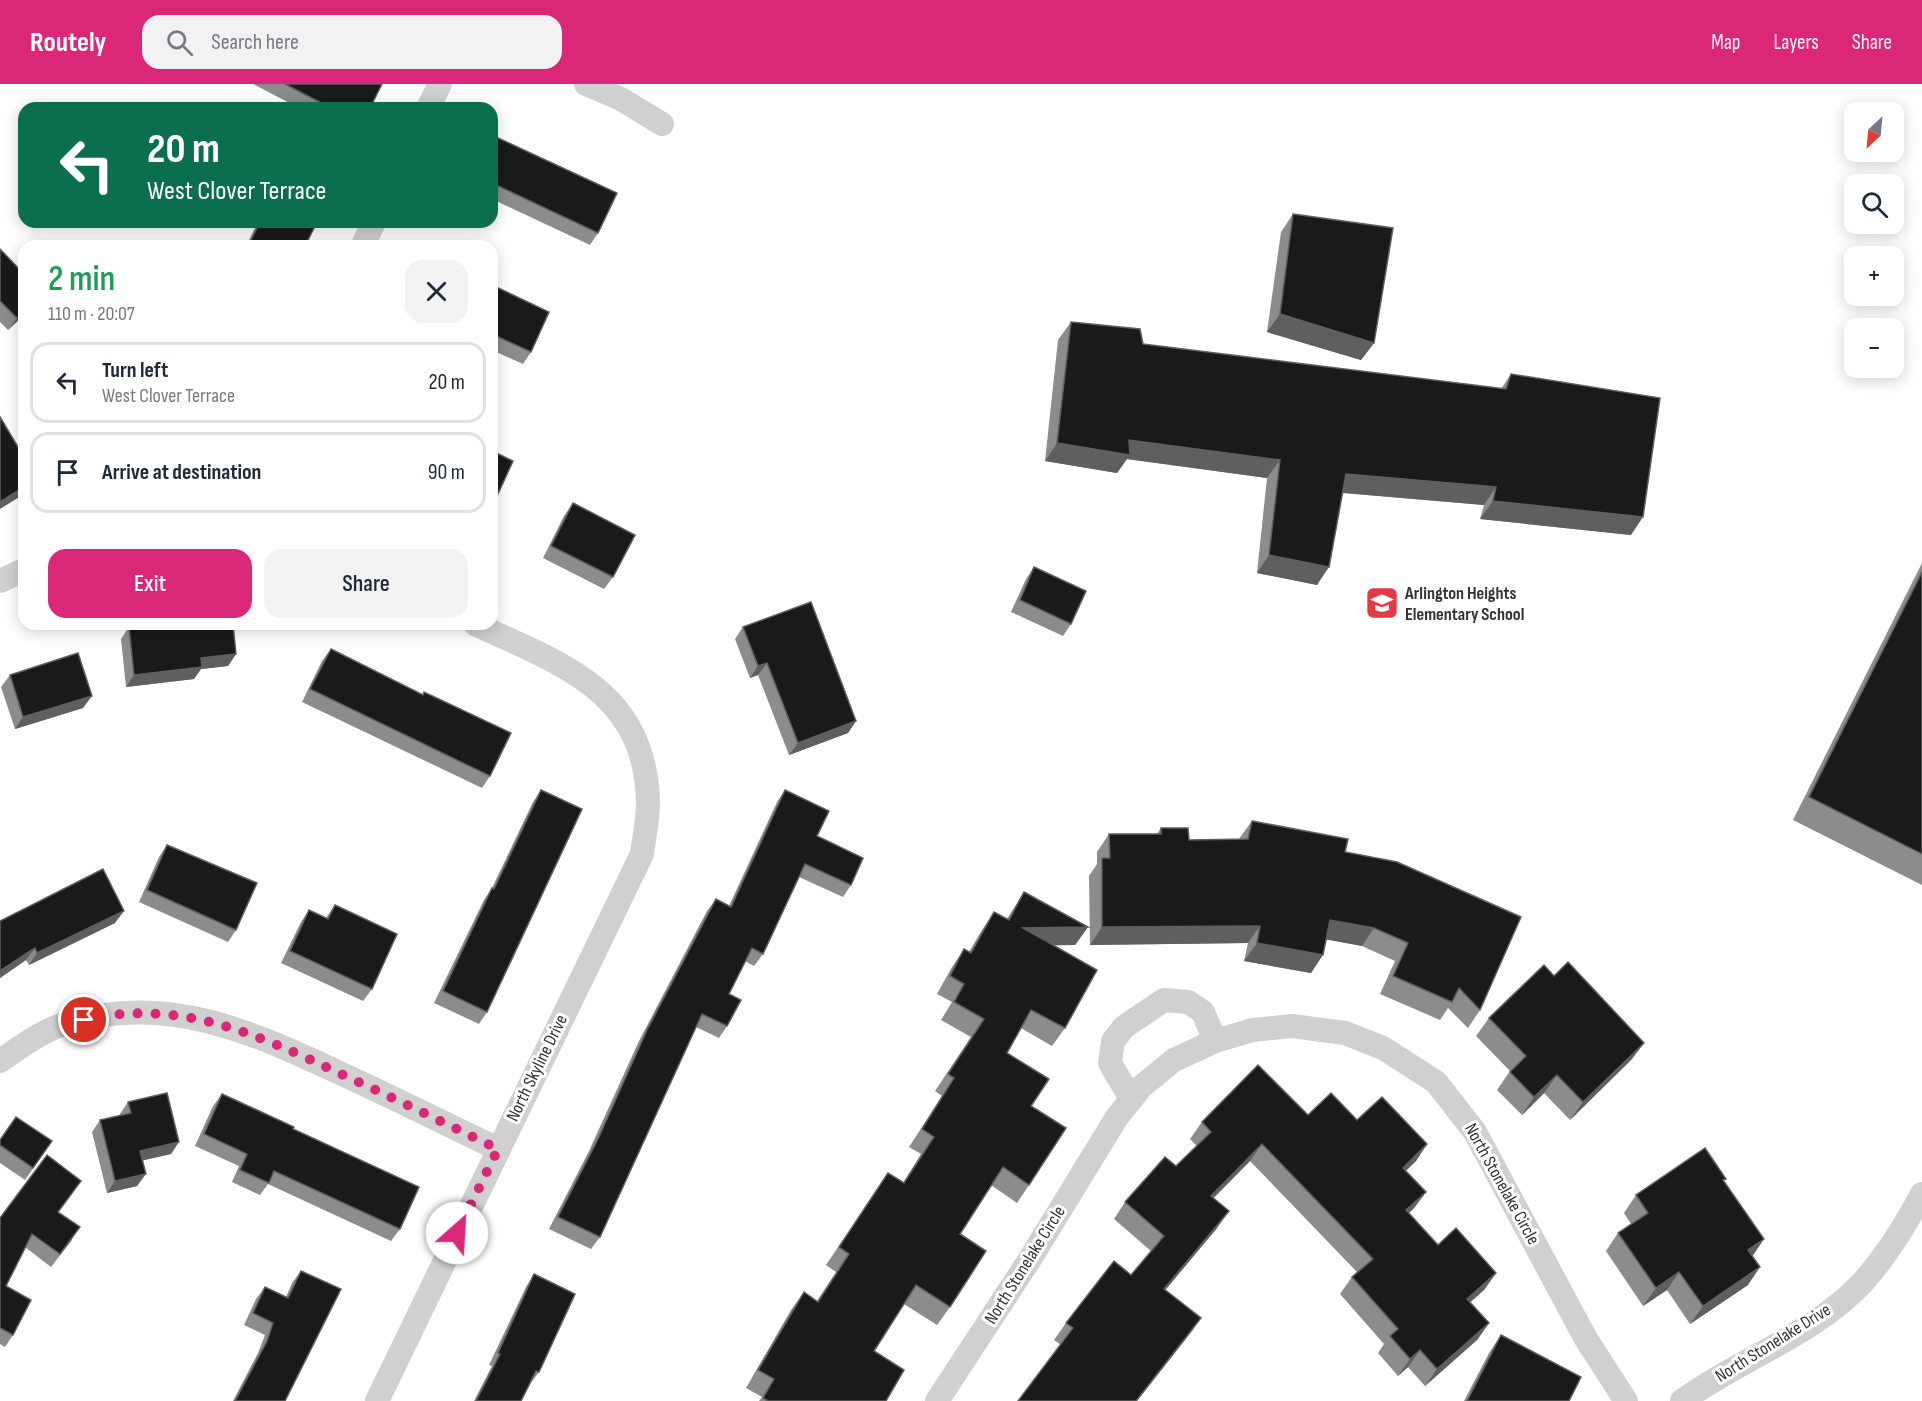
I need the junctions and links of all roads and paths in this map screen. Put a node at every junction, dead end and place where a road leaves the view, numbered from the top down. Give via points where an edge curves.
1 (440, 84) edge
2 (586, 84) edge
3 (431, 102) edge
4 (662, 124) dead end
5 (18, 573) edge
6 (0, 581) edge
7 (488, 630) edge
8 (1215, 1041) junction
9 (0, 1061) edge
10 (1131, 1099) junction
11 (498, 1149) junction
12 (1922, 1194) edge
13 (376, 1401) edge
14 (937, 1401) edge
15 (1626, 1401) edge
16 (1682, 1401) edge

1 - 3 street
2 - 4 street via 621,99
5 - 6 street
7 - 11 street, North Skyline Drive via 539,654 596,688 627,722 644,759 648,805 642,854
8 - 10 street, North Stonelake Circle via 1174,1060
8 - 10 street via 1203,1012 1188,1002 1164,1000 1124,1027 1113,1041 1110,1063
8 - 15 street, North Stonelake Circle via 1253,1030 1292,1026 1345,1033 1383,1048 1436,1082 1475,1132 1586,1339
9 - 11 street via 66,1024 103,1015 148,1011 186,1015 226,1025 303,1056
10 - 14 street, North Stonelake Circle
11 - 13 street, North Skyline Drive
12 - 16 street, North Stonelake Drive via 1899,1237 1862,1283 1814,1322

